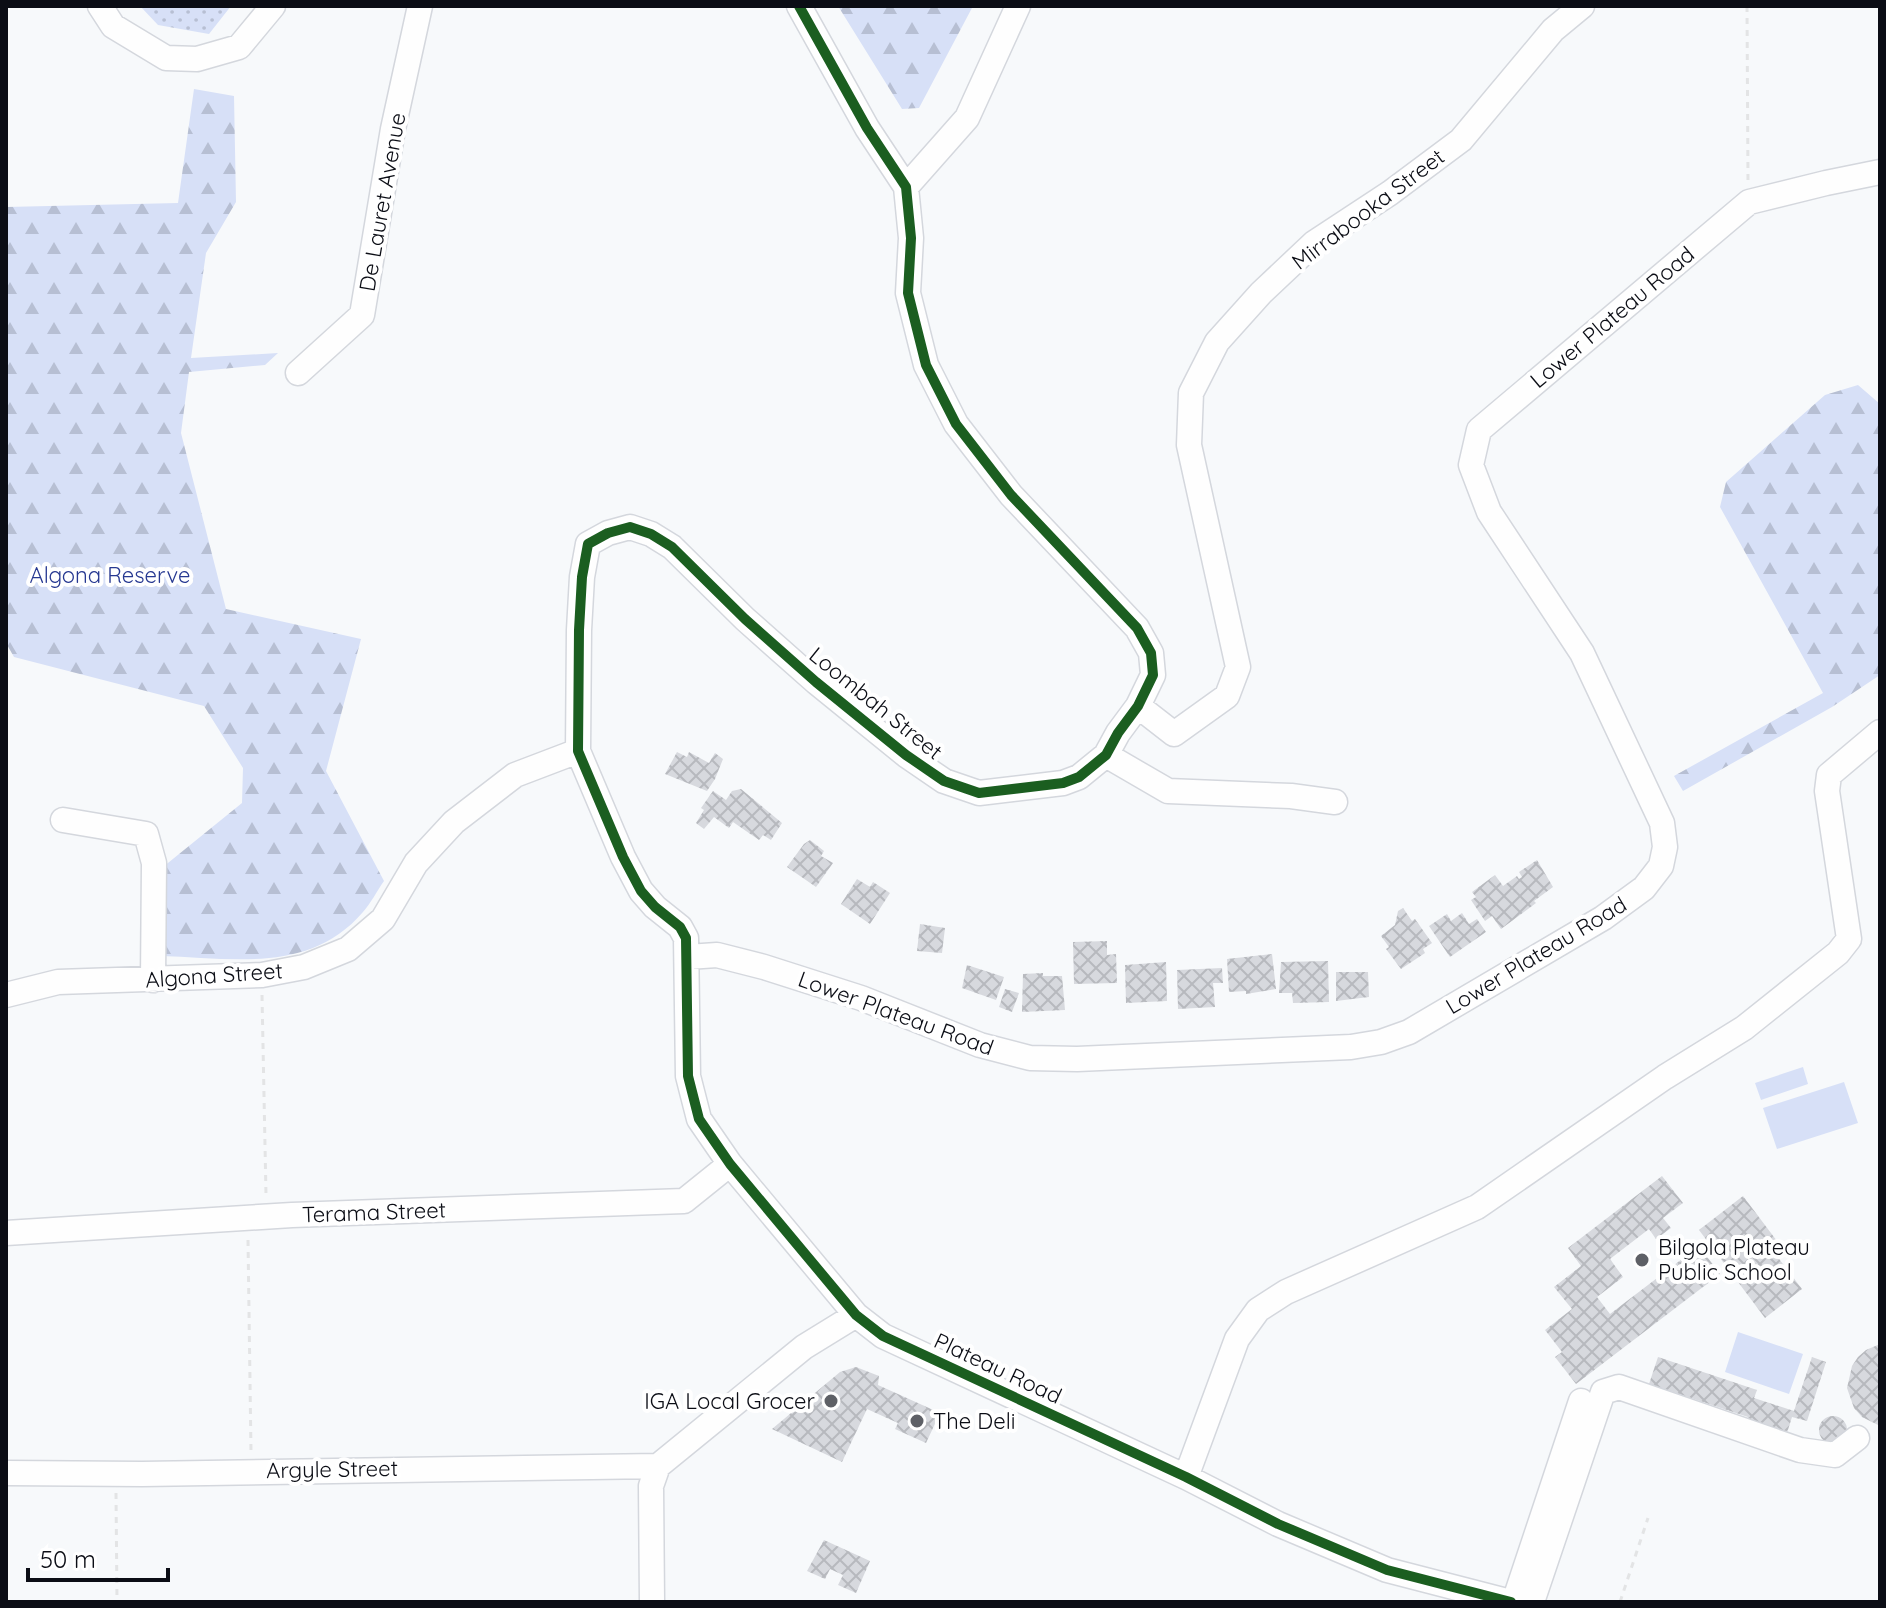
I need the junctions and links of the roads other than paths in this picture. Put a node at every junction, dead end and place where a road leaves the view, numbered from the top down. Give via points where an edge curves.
1 (100, 6) edge
2 (273, 6) edge
3 (420, 6) edge
4 (799, 6) edge
5 (1018, 6) edge
6 (1582, 6) edge
7 (1880, 172) edge
8 (906, 187) junction
9 (298, 373) dead end
10 (1138, 706) junction
11 (1880, 732) edge
12 (578, 751) junction
13 (1106, 755) junction
14 (1335, 802) dead end
15 (63, 820) dead end
16 (688, 957) junction
17 (153, 980) junction
18 (6, 995) edge
19 (730, 1164) junction
20 (6, 1233) edge
21 (856, 1315) junction
22 (1581, 1401) dead end
23 (1857, 1438) dead end
24 (658, 1466) junction
25 (6, 1473) edge
26 (1186, 1477) junction
27 (652, 1602) edge
28 (1513, 1602) edge
29 (1532, 1602) edge

1 - 2 street via 113,26 166,58 197,59 239,47
3 - 9 street, De Lauret Avenue via 362,315
4 - 8 street
5 - 8 street via 967,118
6 - 10 street, Mirrabooka Street via 1553,30 1461,140 1314,243 1217,342 1191,393 1189,445 1238,667 1227,696 1174,734
7 - 16 street, Lower Plateau Road via 1749,202 1479,430 1471,465 1489,512 1582,653 1662,823 1661,866 1644,888 1603,918 1409,1032 1381,1042 1077,1059 1030,1058 980,1045 764,967 717,955
8 - 10 street, Loombah Street via 911,238 908,293 926,365 956,424 1011,495 1137,628 1151,653 1153,675
10 - 13 street, Loombah Street
11 - 26 street via 1829,775 1849,939 1838,953 1744,1028 1477,1207 1286,1292 1258,1310 1237,1339
12 - 13 street, Loombah Street via 579,630 588,544 630,527 672,547 816,682 944,781 979,793 1063,783
12 - 16 street, Loombah Street via 641,891 680,927
12 - 17 street, Algona Street via 515,775 454,822 416,863 383,919 348,949 304,967 262,975
13 - 14 street via 1168,791
15 - 17 street via 146,834 154,863
16 - 19 street, Plateau Road via 688,1076 699,1119
17 - 18 street, Algona Street via 58,982
19 - 20 street, Terama Street via 684,1201 292,1215
19 - 21 street, Plateau Road
21 - 24 street via 804,1347
21 - 26 street, Plateau Road via 883,1336
22 - 28 street
23 - 29 street via 1835,1455 1800,1450 1619,1387 1603,1392
24 - 25 street, Argyle Street
24 - 27 street via 651,1486
26 - 28 street, Plateau Road via 1278,1524 1387,1570

